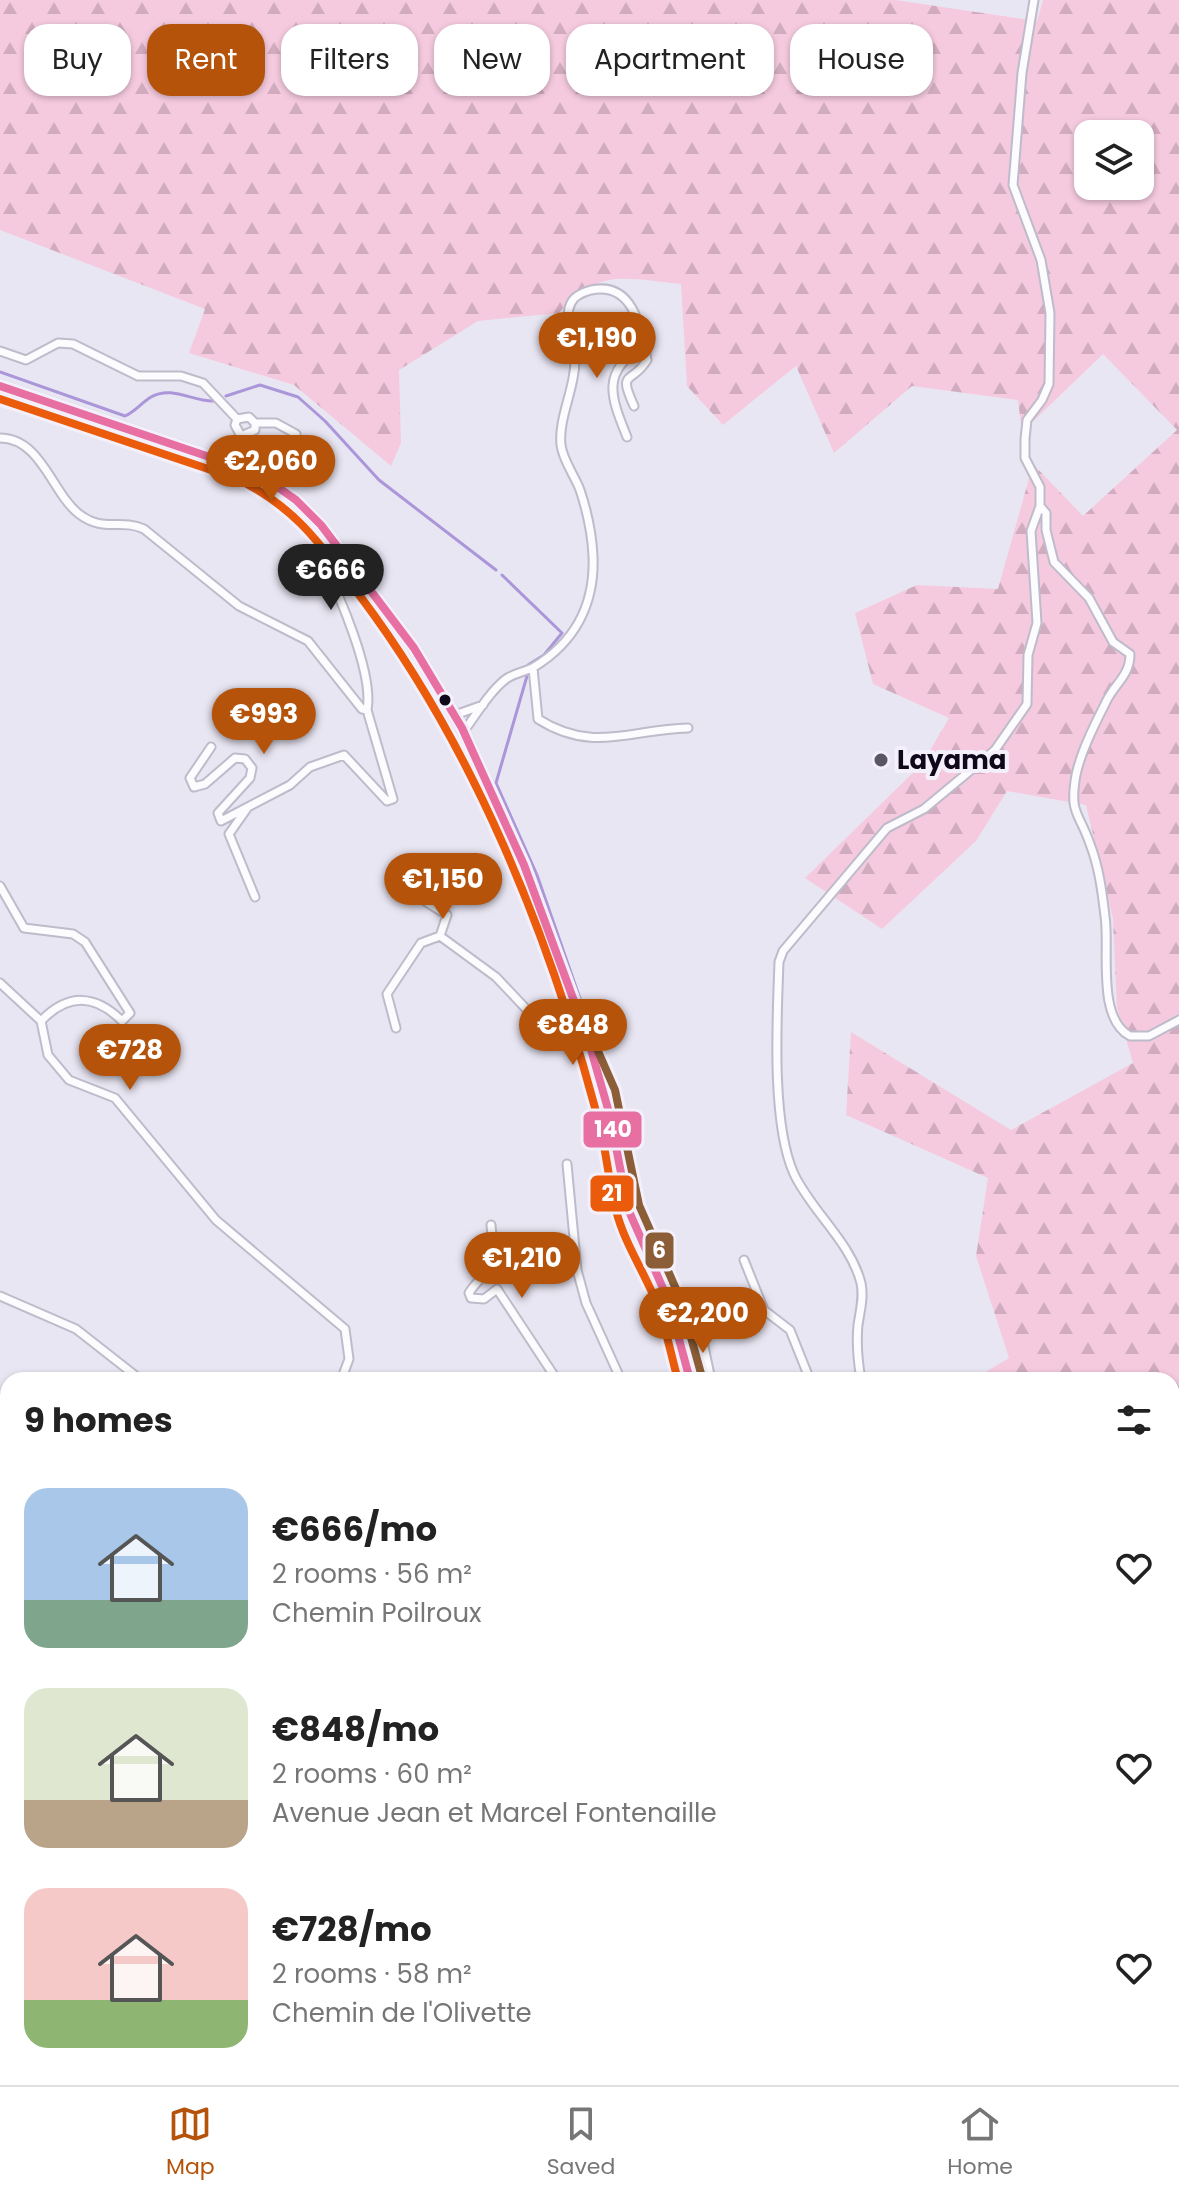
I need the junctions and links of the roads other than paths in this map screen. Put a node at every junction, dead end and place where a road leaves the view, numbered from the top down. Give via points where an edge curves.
1 (1034, 0) edge
2 (644, 345) junction
3 (0, 351) edge
4 (0, 386) edge
5 (634, 406) dead end
6 (237, 419) junction
7 (255, 423) junction
8 (296, 434) dead end
9 (627, 437) dead end
10 (0, 438) edge
11 (1040, 506) junction
12 (376, 595) junction
13 (533, 668) junction
14 (485, 704) junction
15 (367, 710) junction
16 (455, 715) junction
17 (688, 728) dead end
18 (463, 730) junction
19 (211, 747) dead end
20 (248, 807) junction
21 (0, 886) edge
22 (255, 897) dead end
23 (425, 901) dead end
24 (440, 936) junction
25 (557, 960) junction
26 (0, 983) edge
27 (568, 1006) junction
28 (1179, 1020) edge
29 (41, 1021) junction
30 (396, 1028) dead end
31 (604, 1094) junction
32 (567, 1164) dead end
33 (491, 1225) dead end
34 (744, 1260) dead end
35 (0, 1296) edge
36 (688, 1296) dead end
37 (680, 1337) junction
38 (131, 1372) edge
39 (347, 1372) edge
40 (552, 1372) edge
41 (617, 1372) edge
42 (682, 1372) edge
43 (688, 1372) edge
44 (709, 1372) edge
45 (807, 1372) edge
46 (860, 1372) edge

1 - 11 street via 1013,185 1041,260 1050,313 1049,384 1027,420 1025,439 1025,458 1040,487
2 - 5 street via 647,360 624,385
2 - 9 street via 625,356 614,372 612,391
2 - 13 street via 635,310 622,295 588,291 570,303 574,386 561,427 561,449 580,491 593,559 582,622
3 - 6 street via 26,360 58,343 73,344 138,376 181,376 203,383
4 - 12 main road via 269,481 321,525
6 - 7 street via 249,417
6 - 7 street via 241,436 251,434
7 - 8 street via 276,423
10 - 15 street via 25,447 77,513 98,526 134,524 144,529 239,606 308,641
11 - 28 street via 1046,513 1054,562 1089,598 1113,642 1130,654 1127,674 1107,699 1073,791 1075,815 1098,869 1110,1006 1130,1036 1149,1036
11 - 46 street via 1031,531 1037,623 1028,655 1027,704 995,750 924,809 887,828 779,962 777,1075 788,1155 798,1182 861,1282
12 - 15 street via 358,586 324,554 322,561 346,607 367,688
12 - 16 main road
13 - 14 street via 503,681
13 - 17 street via 538,719 552,728 605,740
14 - 16 street
14 - 18 street
15 - 20 street via 393,799 381,797 344,755 310,767 290,785
16 - 18 main road
18 - 25 main road via 501,807
19 - 20 street via 193,771 191,783 199,788 230,760 245,759 252,768 250,778 218,816 226,821
20 - 22 street via 229,834
21 - 29 street via 24,928 73,934 85,942 130,1013 122,1021 90,999 74,999 54,1007
23 - 24 street via 447,915
24 - 27 street via 496,977 530,1013 539,1016
24 - 30 street via 421,943 387,994
25 - 27 main road
25 - 31 main road
26 - 29 street
27 - 31 main road
29 - 39 street via 48,1055 69,1080 115,1098 216,1220 345,1329
31 - 37 main road via 628,1209
32 - 41 street via 577,1270
33 - 40 street via 493,1243 471,1298 484,1299 497,1289
34 - 45 street via 764,1310 790,1330
35 - 38 street via 76,1329
36 - 44 street
37 - 42 main road
37 - 43 main road

